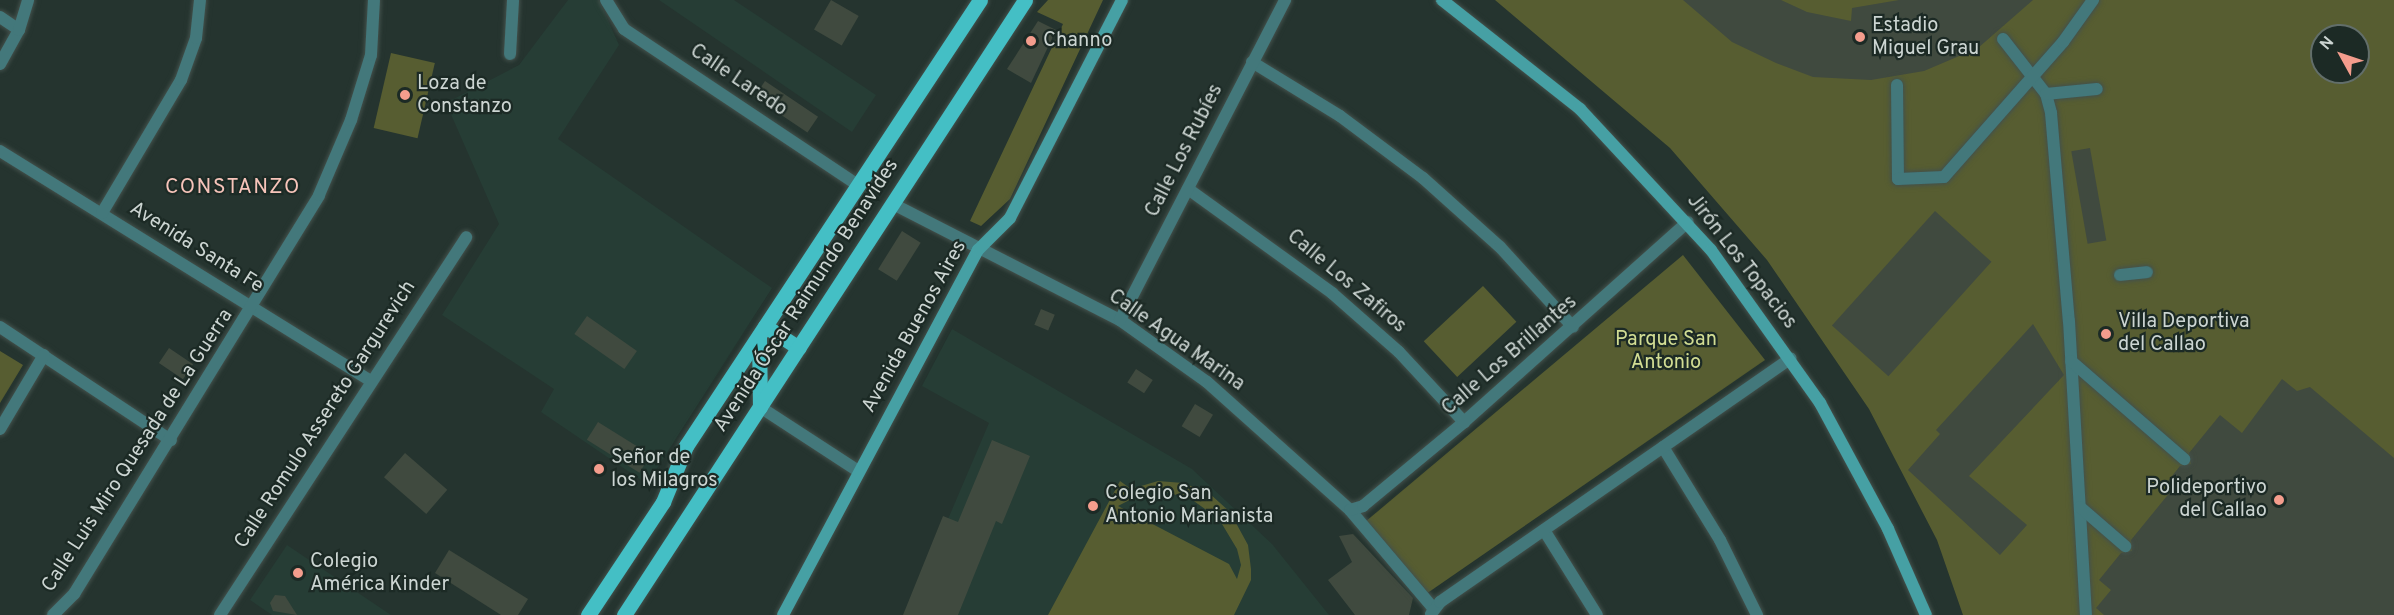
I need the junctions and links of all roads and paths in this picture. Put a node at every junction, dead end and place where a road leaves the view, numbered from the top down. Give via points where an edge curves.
1 (28, 0) edge
2 (200, 0) edge
3 (374, 0) edge
4 (513, 0) edge
5 (606, 0) edge
6 (980, 0) edge
7 (1025, 0) edge
8 (1122, 0) edge
9 (1285, 0) edge
10 (1442, 0) edge
11 (2093, 0) edge
12 (0, 17) edge
13 (19, 30) junction
14 (2003, 39) dead end
15 (510, 54) dead end
16 (1252, 62) junction
17 (0, 64) edge
18 (2033, 74) junction
19 (1898, 85) dead end
20 (2097, 89) dead end
21 (2046, 94) junction
22 (0, 151) edge
23 (858, 185) junction
24 (1188, 189) junction
25 (893, 204) junction
26 (102, 213) junction
27 (1688, 222) junction
28 (466, 237) dead end
29 (978, 250) junction
30 (2147, 272) dead end
31 (2120, 275) dead end
32 (254, 306) junction
33 (1120, 320) junction
34 (0, 327) edge
35 (1573, 327) junction
36 (762, 331) junction
37 (799, 348) junction
38 (44, 355) junction
39 (1791, 358) junction
40 (2071, 362) junction
41 (370, 380) junction
42 (760, 407) junction
43 (1464, 422) junction
44 (0, 429) edge
45 (171, 440) junction
46 (1663, 447) junction
47 (2184, 459) dead end
48 (858, 471) junction
49 (2080, 507) junction
50 (1350, 510) junction
51 (1544, 530) junction
52 (2126, 546) dead end
53 (1432, 612) edge
54 (53, 615) edge
55 (220, 615) edge
56 (588, 615) edge
57 (624, 615) edge
58 (783, 615) edge
59 (1597, 615) edge
60 (1757, 615) edge
61 (1926, 615) edge
62 (2086, 615) edge

1 - 13 street
2 - 26 street via 196,38 180,80
3 - 32 street, Calle Luis Miro Quesada de La Guerra via 370,55 351,120 319,195
4 - 15 street
5 - 23 street, Calle Laredo via 619,25
6 - 23 main road, Avenida Óscar Raimundo Benavides
7 - 25 main road, Avenida Óscar Raimundo Benavides
8 - 29 main road, Avenida Buenos Aires via 1010,218
9 - 16 street, Calle Los Rubíes
10 - 27 main road, Jirón Los Topacios via 1580,109
11 - 18 street
12 - 13 street
13 - 17 street
14 - 18 street
16 - 24 street, Calle Los Rubíes
16 - 35 street via 1340,116 1423,178 1500,247
18 - 19 street via 1944,177 1898,179
18 - 21 street
20 - 21 street
21 - 40 street via 2057,163
22 - 26 street, Avenida Santa Fe
23 - 36 main road, Avenida Óscar Raimundo Benavides
24 - 33 street, Calle Los Rubíes
24 - 43 street, Calle Los Zafiros via 1332,293 1399,352
25 - 29 street, Calle Agua Marina
25 - 37 main road, Avenida Óscar Raimundo Benavides
26 - 32 street, Avenida Santa Fe
27 - 35 street, Calle Los Brillantes
27 - 39 main road, Jirón Los Topacios
28 - 41 street, Calle Romulo Assereto Gargurevich
29 - 33 street, Calle Agua Marina
29 - 48 main road, Avenida Buenos Aires
30 - 31 street
32 - 41 street, Avenida Santa Fe
32 - 45 street, Calle Luis Miro Quesada de La Guerra
33 - 50 street, Calle Agua Marina via 1207,382
34 - 38 street
35 - 43 street, Calle Los Brillantes
36 - 37 main road
36 - 42 main road
36 - 56 main road, Avenida Óscar Raimundo Benavides via 686,446 663,502
37 - 42 main road, Avenida Óscar Raimundo Benavides
38 - 44 street
38 - 45 street
39 - 46 street
39 - 61 main road, Jirón Los Topacios via 1853,462
40 - 47 street
40 - 49 street
41 - 55 street, Calle Romulo Assereto Gargurevich
42 - 48 street
42 - 57 main road, Avenida Óscar Raimundo Benavides
43 - 50 street, Calle Los Brillantes via 1364,506
45 - 54 street, Calle Luis Miro Quesada de La Guerra via 74,594
46 - 51 street
46 - 60 street via 1720,540
48 - 58 main road, Avenida Buenos Aires
49 - 52 street
49 - 62 street
50 - 53 street, Calle Agua Marina
51 - 53 street
51 - 59 street

